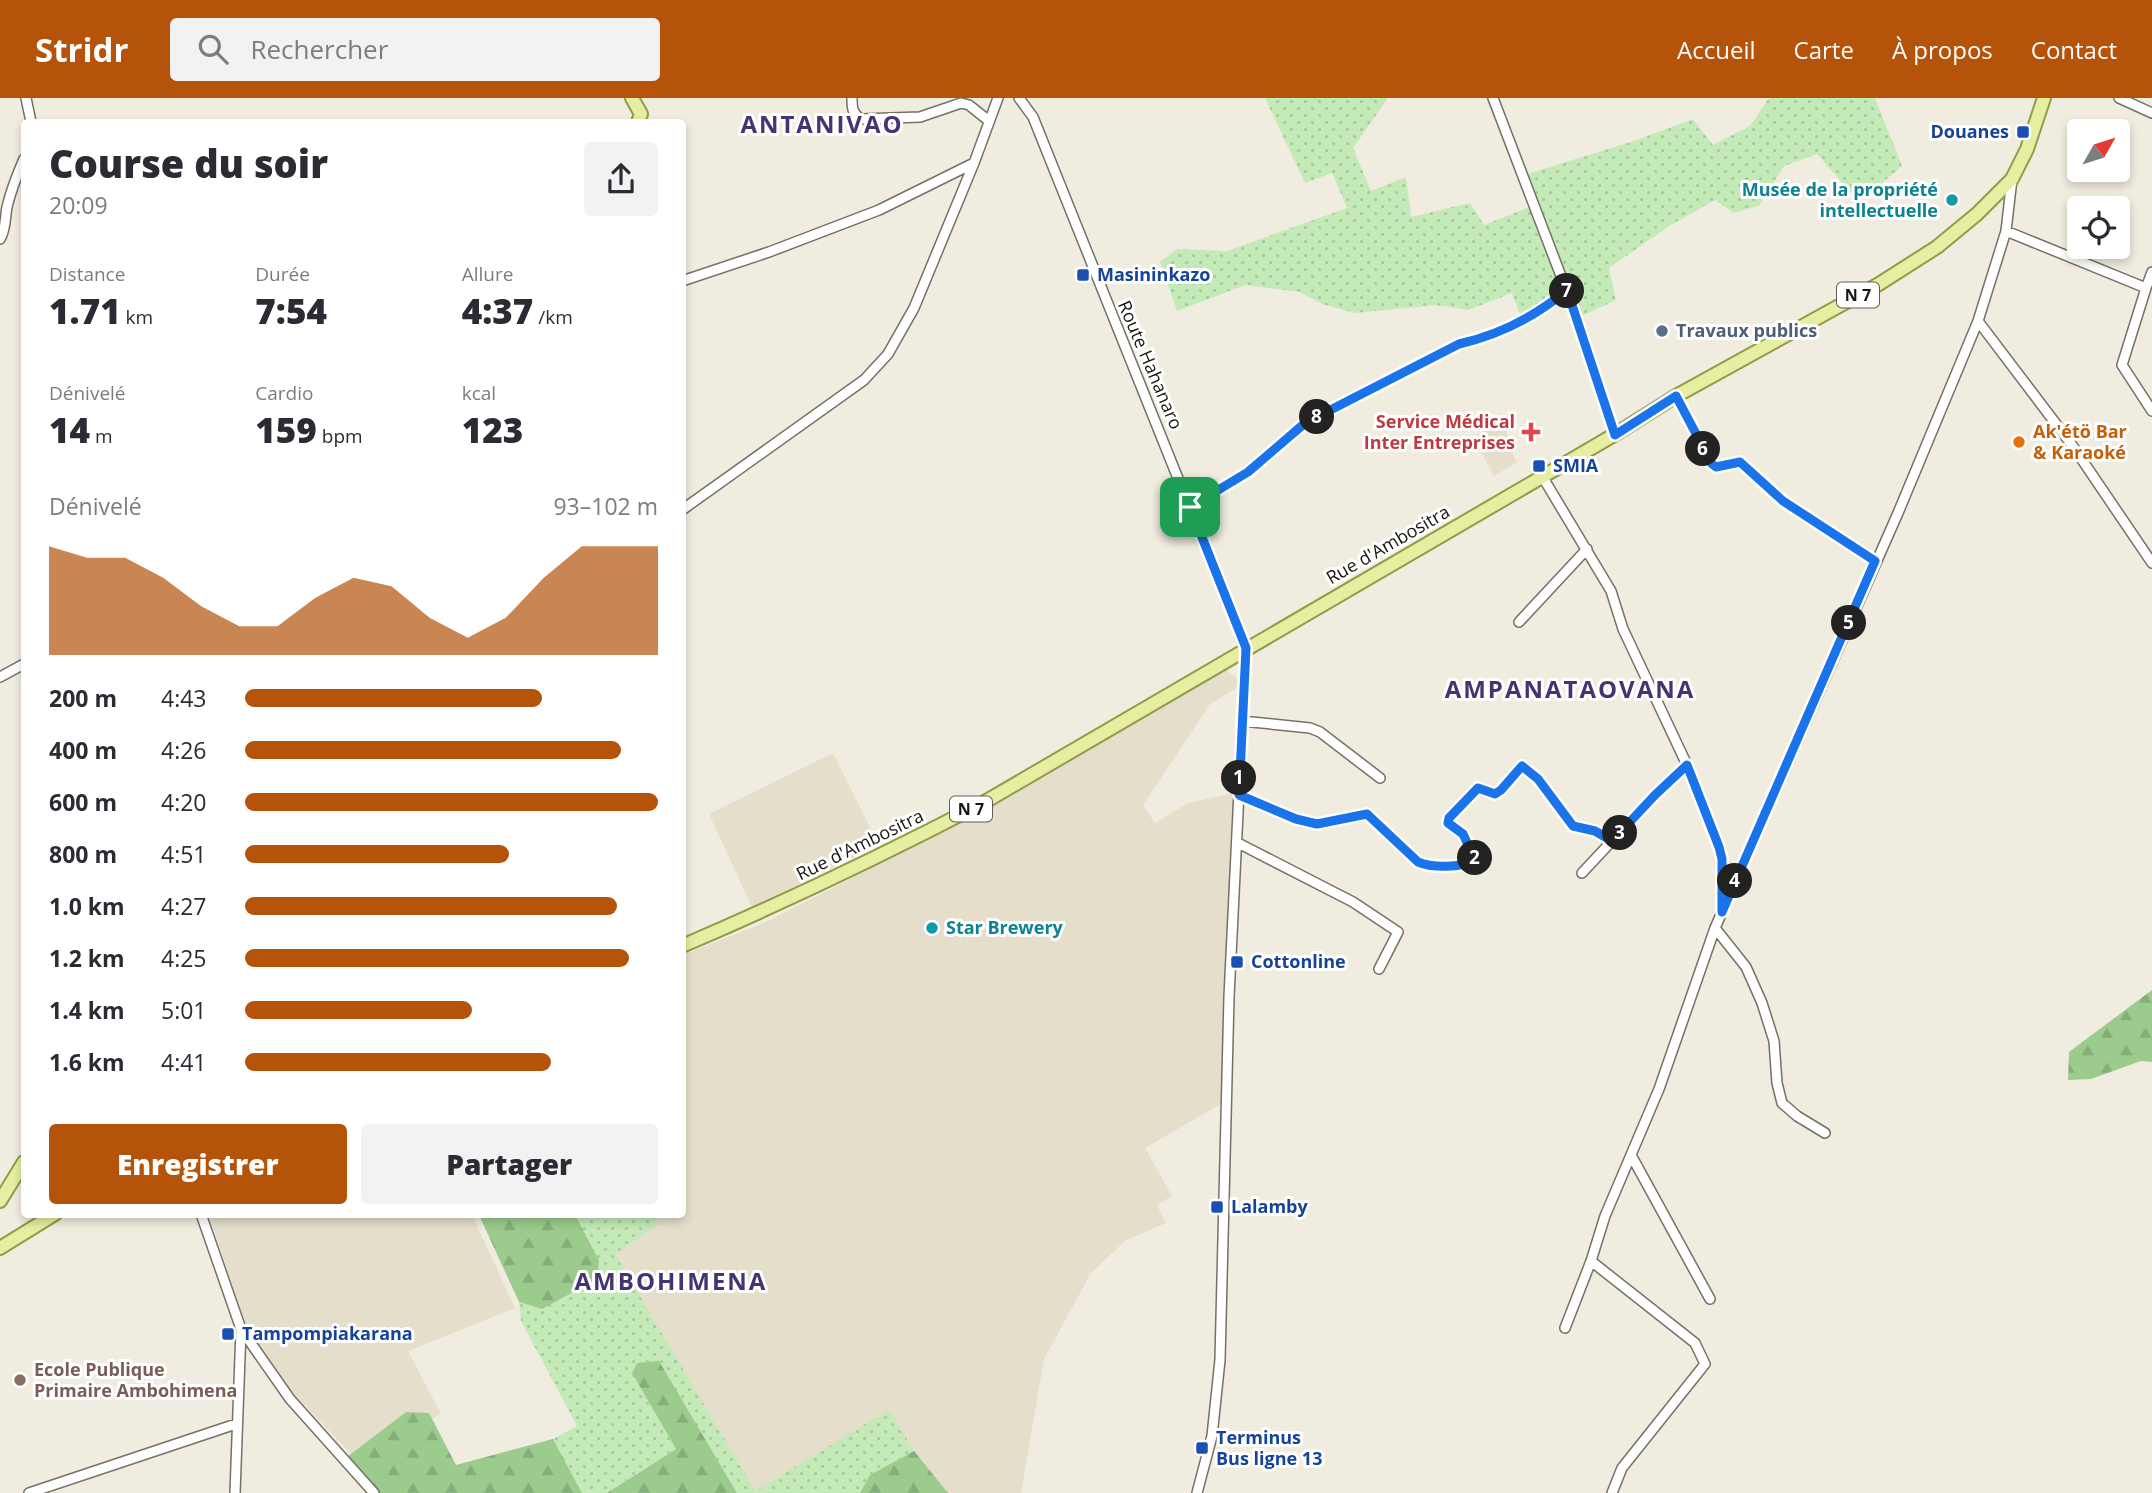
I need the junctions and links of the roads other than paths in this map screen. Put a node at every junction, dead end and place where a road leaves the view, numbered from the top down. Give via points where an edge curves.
1 (26, 98) edge
2 (632, 98) edge
3 (852, 98) edge
4 (998, 98) edge
5 (1018, 98) edge
6 (1493, 98) edge
7 (2044, 98) edge
8 (2119, 98) edge
9 (2152, 113) edge
10 (30, 119) edge
11 (639, 119) edge
12 (989, 121) junction
13 (974, 163) junction
14 (21, 166) edge
15 (2012, 178) junction
16 (2006, 231) junction
17 (0, 239) edge
18 (2152, 272) edge
19 (686, 280) edge
20 (2146, 288) junction
21 (1567, 290) junction
22 (1978, 321) junction
23 (1676, 396) junction
24 (2152, 411) edge
25 (1615, 435) junction
26 (1542, 476) junction
27 (686, 507) edge
28 (1190, 507) junction
29 (1587, 549) junction
30 (1875, 561) junction
31 (2152, 563) edge
32 (1520, 622) dead end
33 (1246, 648) junction
34 (21, 666) edge
35 (0, 677) edge
36 (1242, 721) junction
37 (1687, 765) junction
38 (1380, 778) dead end
39 (1239, 795) junction
40 (1612, 841) junction
41 (1238, 843) junction
42 (1582, 873) dead end
43 (1722, 912) junction
44 (1715, 928) junction
45 (686, 944) edge
46 (1379, 969) dead end
47 (1825, 1133) dead end
48 (1631, 1155) junction
49 (21, 1167) edge
50 (0, 1201) edge
51 (49, 1218) edge
52 (202, 1218) edge
53 (0, 1248) edge
54 (1591, 1261) junction
55 (1710, 1299) dead end
56 (1565, 1328) dead end
57 (241, 1329) junction
58 (236, 1424) junction
59 (57, 1488) edge
60 (29, 1493) edge
61 (235, 1493) edge
62 (374, 1493) edge
63 (1197, 1493) edge
64 (1612, 1493) edge

1 - 10 street
2 - 11 main road
3 - 12 street via 852,110 861,118 920,117 961,103
4 - 12 street
5 - 28 street, Route Hahanaro via 1033,117
6 - 21 street
7 - 15 main road, Rue d'Ambositra / N 7
8 - 9 street
12 - 13 street
13 - 19 street via 879,210
13 - 27 street via 914,308 888,354 864,380
14 - 17 street
15 - 16 street
15 - 23 main road, Rue d'Ambositra / N 7 via 1937,247
16 - 20 street
16 - 22 street
18 - 20 street
20 - 24 street via 2122,365
21 - 25 street
21 - 28 street via 1545,309 1486,338 1459,344 1305,423 1248,472
22 - 30 street
22 - 31 street via 2072,445
23 - 25 main road, Rue d'Ambositra / N 7
23 - 30 street via 1712,464 1740,462 1783,501
25 - 26 main road, Rue d'Ambositra / N 7
26 - 29 street
26 - 33 main road, Rue d'Ambositra / N 7
28 - 33 street, Route Hahanaro
29 - 32 street
29 - 37 street via 1611,591 1623,629
30 - 43 street
33 - 36 street
33 - 45 main road, Rue d'Ambositra / N 7 via 983,803 821,885
34 - 35 street
36 - 38 street via 1310,727
36 - 39 street
37 - 40 street
37 - 43 street via 1722,859
39 - 40 street via 1317,824 1367,814 1418,862 1427,866 1468,864 1475,860 1449,818 1478,788 1495,794 1522,766 1538,779 1573,826
39 - 41 street
40 - 42 street
41 - 46 street via 1353,902 1398,932
41 - 63 street via 1229,996 1220,1360 1212,1436
43 - 44 street
44 - 47 street via 1746,967 1762,1003 1774,1041 1782,1103
44 - 48 street
48 - 54 street
48 - 55 street
49 - 50 main road
51 - 53 main road
52 - 57 street
54 - 56 street
54 - 64 street via 1695,1343 1705,1364 1622,1468
57 - 58 street
57 - 62 street via 290,1399
58 - 59 street
58 - 61 street
59 - 60 street

